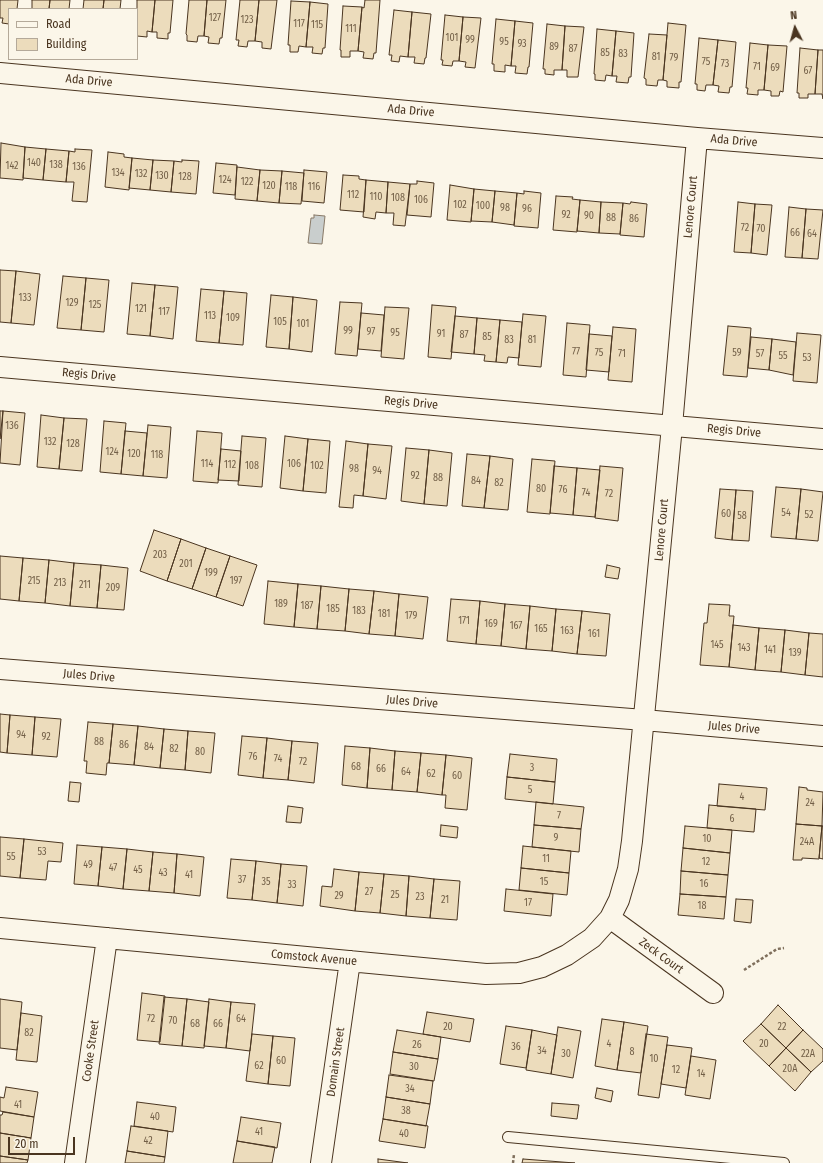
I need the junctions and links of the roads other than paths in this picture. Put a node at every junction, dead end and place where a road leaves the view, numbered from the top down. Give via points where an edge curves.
1 (0, 73) edge
2 (697, 138) junction
3 (823, 148) edge
4 (0, 367) edge
5 (672, 426) junction
6 (823, 439) edge
7 (0, 669) edge
8 (644, 720) junction
9 (823, 736) edge
10 (610, 918) junction
11 (0, 928) edge
12 (106, 938) junction
13 (350, 962) junction
14 (713, 993) dead end
15 (508, 1137) dead end
16 (75, 1163) edge
17 (321, 1163) edge
18 (784, 1163) edge

1 - 2 street, Ada Drive
2 - 3 street, Ada Drive
2 - 5 street, Lenore Court
4 - 5 street, Regis Drive
5 - 6 street, Regis Drive
5 - 8 street, Lenore Court
7 - 8 street, Jules Drive
8 - 9 street, Jules Drive
8 - 10 street, Lenore Court via 628,869 619,900
10 - 13 street, Comstock Avenue via 592,938 567,955 542,967 518,972 486,974
10 - 14 street, Zeck Court
11 - 12 street, Comstock Avenue
12 - 13 street, Comstock Avenue
12 - 16 street, Cooke Street
13 - 17 street, Domain Street
15 - 18 lane

